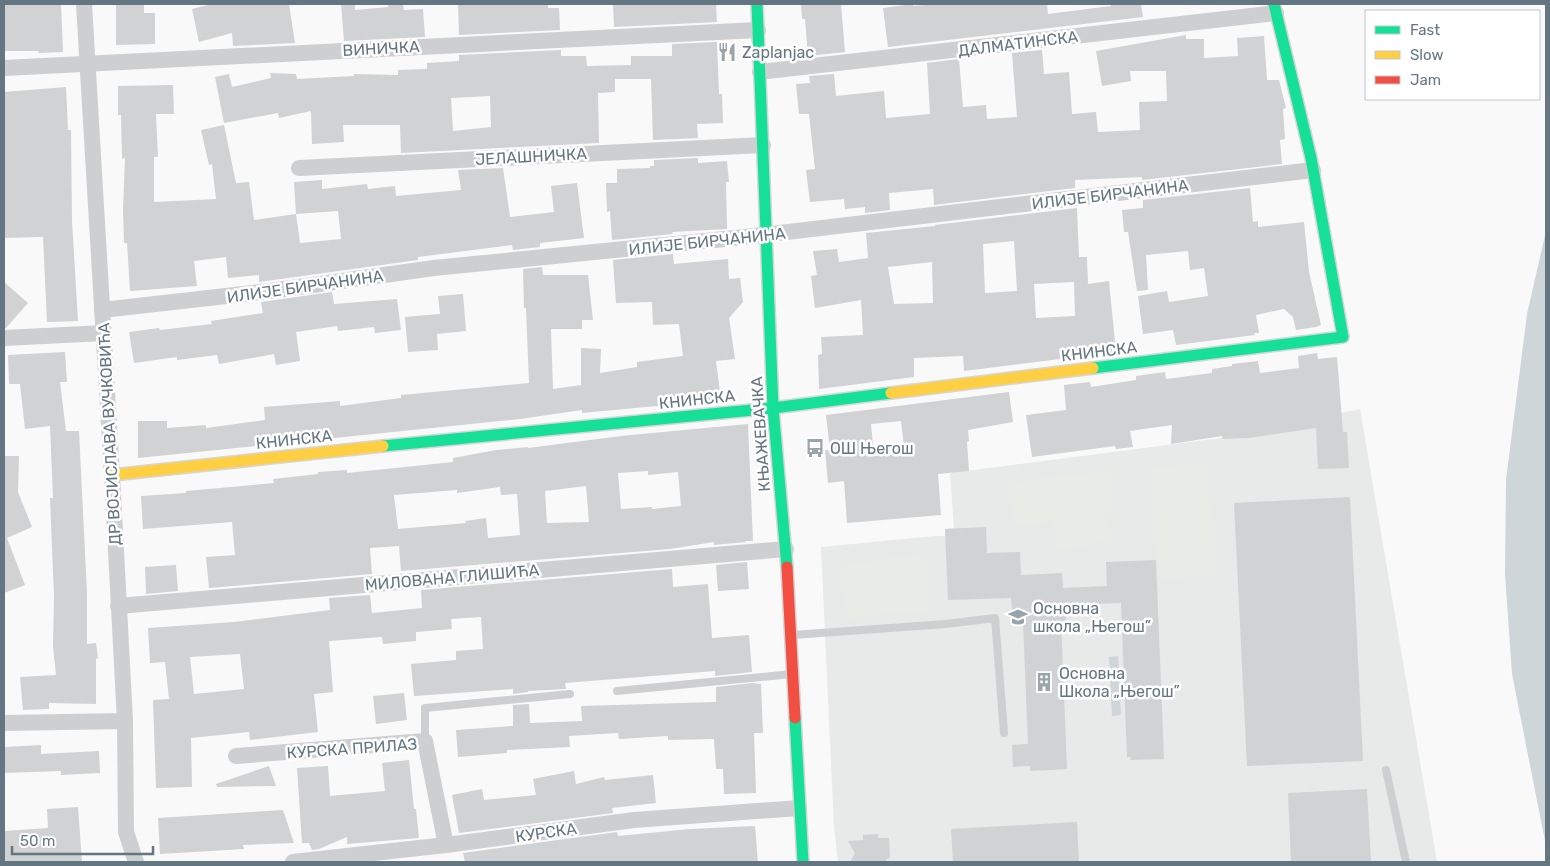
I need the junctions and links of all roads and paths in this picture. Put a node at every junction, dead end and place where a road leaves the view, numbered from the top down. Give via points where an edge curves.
1 (84, 4) edge
2 (757, 4) edge
3 (1275, 8) edge
4 (758, 30) junction
5 (88, 62) junction
6 (4, 68) edge
7 (760, 72) junction
8 (763, 145) junction
9 (299, 168) dead end
10 (1313, 170) junction
11 (766, 235) junction
12 (102, 310) junction
13 (104, 333) junction
14 (4, 338) edge
15 (773, 408) junction
16 (112, 475) junction
17 (786, 549) junction
18 (118, 606) junction
19 (791, 635) junction
20 (794, 674) junction
21 (617, 691) dead end
22 (570, 694) dead end
23 (125, 721) junction
24 (4, 723) edge
25 (1004, 733) dead end
26 (424, 741) junction
27 (236, 756) dead end
28 (1386, 770) dead end
29 (799, 808) junction
30 (446, 845) junction
31 (136, 862) edge
32 (293, 862) edge
33 (803, 862) edge
34 (1406, 862) edge

1 - 5 street, ДР ВОЈИСЛАВА ВУЧКОВИЋА
2 - 4 street, КЊАЖЕВАЧКА
3 - 7 street, ДАЛМАТИНСКА
3 - 10 street
4 - 5 street, ВИНИЧКА
4 - 7 street, КЊАЖЕВАЧКА
5 - 6 street, ВИНИЧКА
5 - 12 street, ДР ВОЈИСЛАВА ВУЧКОВИЋА
7 - 8 street, КЊАЖЕВАЧКА
8 - 9 street, ЈЕЛАШНИЧКА
8 - 11 street, КЊАЖЕВАЧКА
10 - 11 street, ИЛИЈЕ БИРЧАНИНА
10 - 15 street, КНИНСКА via 1343,337
11 - 12 street, ИЛИЈЕ БИРЧАНИНА via 434,268
11 - 15 street, КЊАЖЕВАЧКА
12 - 13 street, ДР ВОЈИСЛАВА ВУЧКОВИЋА
13 - 14 street
13 - 16 street, ДР ВОЈИСЛАВА ВУЧКОВИЋА
15 - 16 street, КНИНСКА
15 - 17 street, КЊАЖЕВАЧКА
16 - 18 street, ДР ВОЈИСЛАВА ВУЧКОВИЋА
17 - 18 street, МИЛОВАНА ГЛИШИЋА
17 - 19 street, КЊАЖЕВАЧКА
18 - 23 street, ДР ВОЈИСЛАВА ВУЧКОВИЋА
19 - 20 street, КЊАЖЕВАЧКА
19 - 25 lane via 994,618
20 - 21 lane
20 - 29 street, КЊАЖЕВАЧКА
22 - 26 lane via 425,708
23 - 24 street
23 - 31 street, ДР ВОЈИСЛАВА ВУЧКОВИЋА via 126,832
26 - 27 street, КУРСКА ПРИЛАЗ
26 - 30 street, КУРСКА ПРИЛАЗ
28 - 34 lane
29 - 30 street, КУРСКА via 634,820
29 - 33 street, КЊАЖЕВАЧКА
30 - 32 street, КУРСКА

